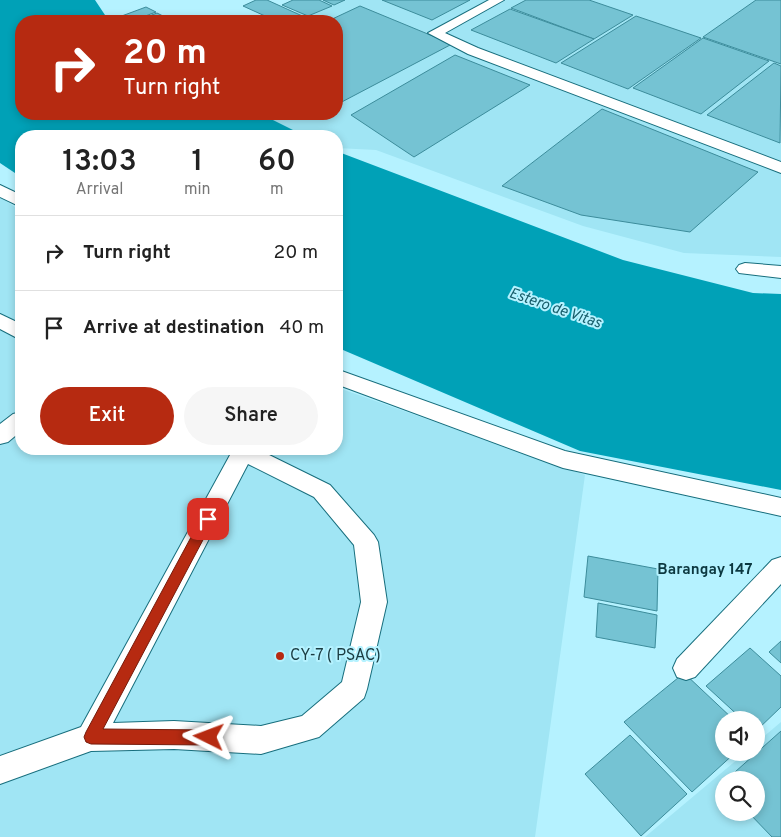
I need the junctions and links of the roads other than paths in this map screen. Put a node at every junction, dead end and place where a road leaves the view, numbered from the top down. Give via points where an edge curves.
1 (498, 0) edge
2 (781, 168) edge
3 (0, 190) edge
4 (15, 199) edge
5 (745, 269) dead end
6 (781, 272) edge
7 (0, 320) edge
8 (15, 329) edge
9 (343, 379) edge
10 (15, 425) edge
11 (0, 436) edge
12 (238, 455) edge
13 (251, 455) edge
14 (781, 507) edge
15 (781, 566) edge
16 (686, 668) dead end
17 (91, 737) junction
18 (0, 770) edge

1 - 2 lane via 435,34
3 - 4 lane
5 - 6 lane
7 - 8 lane
9 - 14 lane via 564,459
10 - 11 lane
12 - 17 lane
13 - 17 lane via 322,491 366,542 374,602 354,689 309,727 261,740
15 - 16 lane
17 - 18 lane

